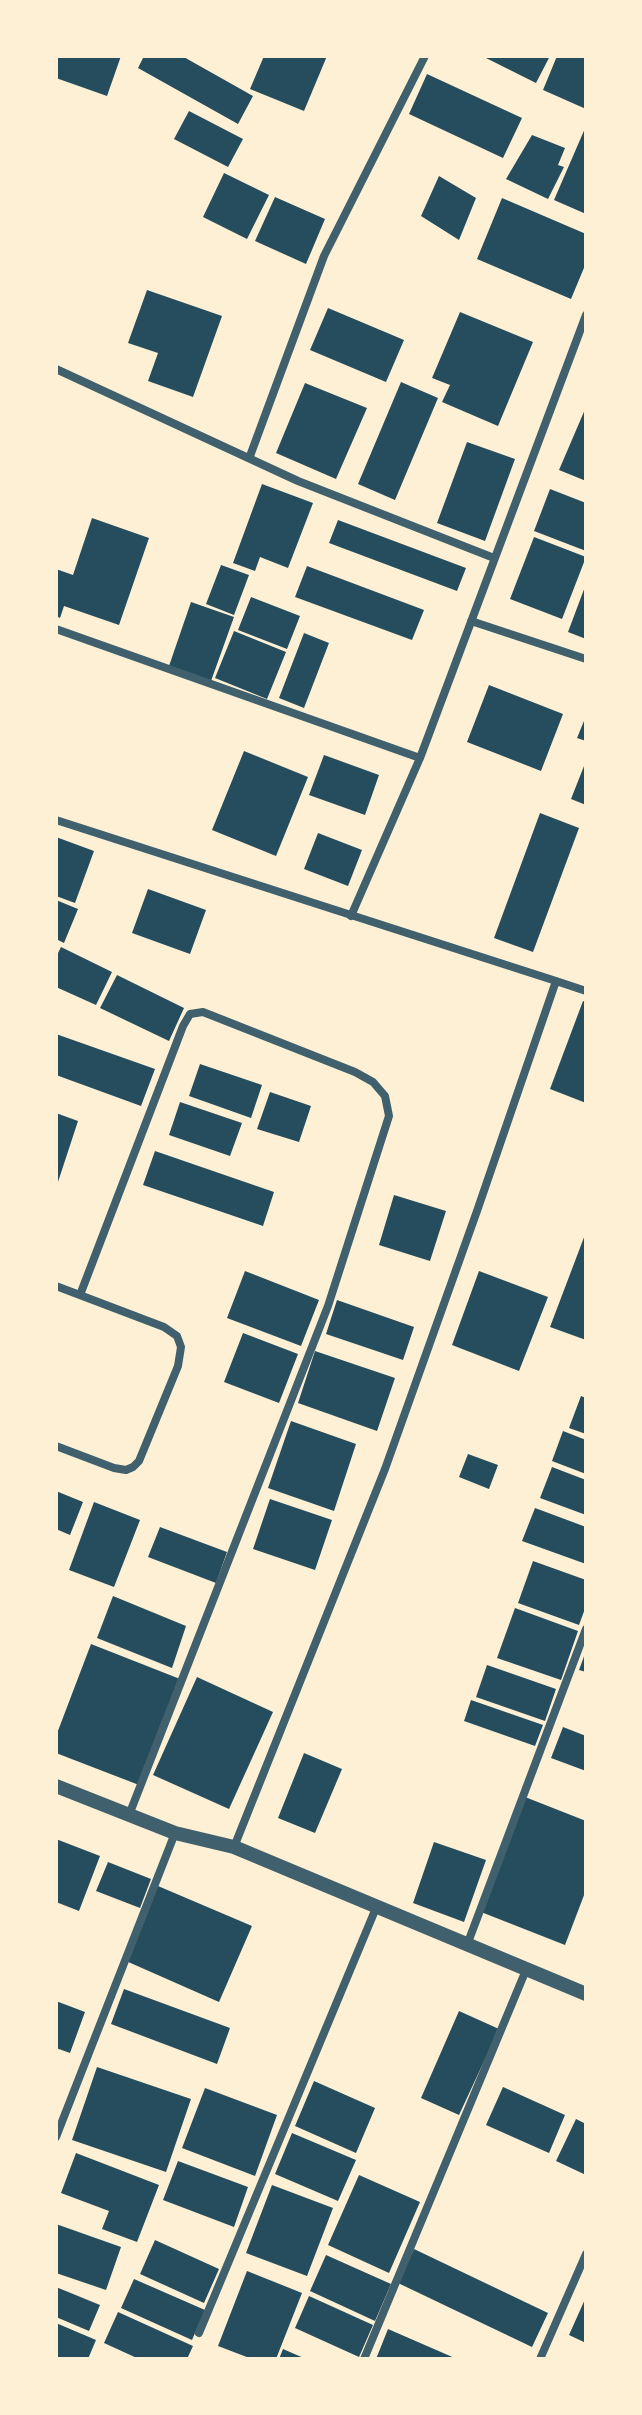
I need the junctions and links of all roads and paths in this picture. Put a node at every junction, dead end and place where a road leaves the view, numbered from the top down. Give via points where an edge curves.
1 (425, 56) edge
2 (586, 315) edge
3 (56, 369) edge
4 (250, 456) junction
5 (494, 558) junction
6 (471, 621) junction
7 (56, 629) edge
8 (586, 659) edge
9 (420, 758) junction
10 (56, 820) edge
11 (351, 916) junction
12 (556, 981) junction
13 (586, 991) edge
14 (56, 1286) edge
15 (80, 1295) junction
16 (56, 1446) edge
17 (586, 1629) edge
18 (56, 1786) edge
19 (129, 1815) junction
20 (175, 1833) junction
21 (234, 1847) junction
22 (376, 1908) junction
23 (467, 1945) junction
24 (526, 1970) junction
25 (586, 1994) edge
26 (56, 2137) edge
27 (586, 2254) edge
28 (199, 2333) dead end
29 (364, 2359) edge
30 (540, 2359) edge

1 - 4 street via 324,256
2 - 5 street
3 - 4 street
4 - 5 street via 298,481
5 - 6 street
6 - 8 street
6 - 9 street
7 - 9 street
9 - 11 street
10 - 11 street
11 - 12 street
12 - 13 street
12 - 21 street via 385,1469
14 - 15 street
15 - 16 street via 177,1336 178,1366 133,1467 114,1468
15 - 19 street via 190,1014 203,1012 355,1072 385,1096 389,1116 328,1306
17 - 23 street
18 - 19 street
19 - 20 street
20 - 21 street
20 - 26 street
21 - 22 street
22 - 23 street
22 - 28 street
23 - 24 street
24 - 25 street
24 - 29 street
27 - 30 street

